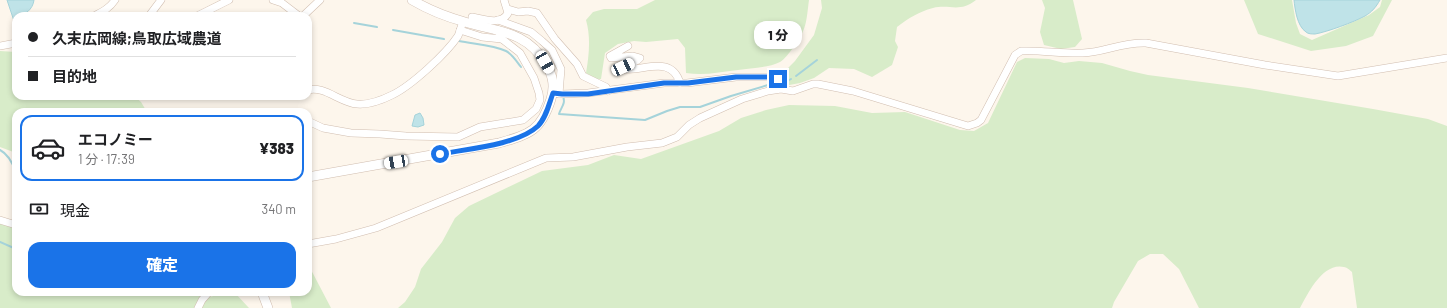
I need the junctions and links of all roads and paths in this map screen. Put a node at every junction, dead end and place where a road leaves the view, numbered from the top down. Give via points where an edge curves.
1 (115, 0) edge
2 (161, 0) edge
3 (229, 0) edge
4 (273, 0) edge
5 (320, 0) edge
6 (412, 0) edge
7 (504, 0) edge
8 (508, 9) junction
9 (102, 12) edge
10 (152, 12) edge
11 (205, 12) edge
12 (293, 12) edge
13 (307, 12) edge
14 (498, 20) junction
15 (465, 23) junction
16 (498, 30) junction
17 (502, 39) junction
18 (12, 44) edge
19 (0, 46) edge
20 (628, 46) dead end
21 (1447, 58) edge
22 (778, 79) dead end
23 (680, 83) junction
24 (312, 90) edge
25 (608, 91) junction
26 (556, 93) junction
27 (312, 124) edge
28 (312, 176) edge
29 (0, 220) edge
30 (12, 224) edge
31 (312, 243) edge
32 (206, 296) edge
33 (264, 296) edge
34 (198, 308) edge
35 (268, 308) edge

1 - 9 street
2 - 10 street
3 - 11 street
4 - 12 street
5 - 13 street
6 - 15 street
7 - 8 street
8 - 14 street via 506,16
8 - 25 street via 537,13 577,64 583,76 606,87
14 - 15 street
14 - 26 street via 531,32 552,50 561,69
15 - 16 street
15 - 17 street via 482,37
15 - 24 street via 447,48 412,82 393,95 376,102 357,104
16 - 17 street
16 - 26 street via 528,43 541,54 554,81
17 - 27 street via 520,53 539,93 540,100 536,110 523,120 480,127 458,136 351,133
18 - 19 street
20 - 23 street via 610,56 640,58 622,69 666,67 675,72
21 - 31 street via 1338,76 1146,44 1127,44 1082,54 1021,51 1015,55 981,120 968,126 853,91 818,84 793,91 775,89 742,99 700,118 668,142 573,157 546,158 376,228
22 - 23 street via 736,77
23 - 25 street
25 - 26 street via 588,94
26 - 28 street via 538,126 526,135 500,143
29 - 30 street
32 - 34 street
33 - 35 street

